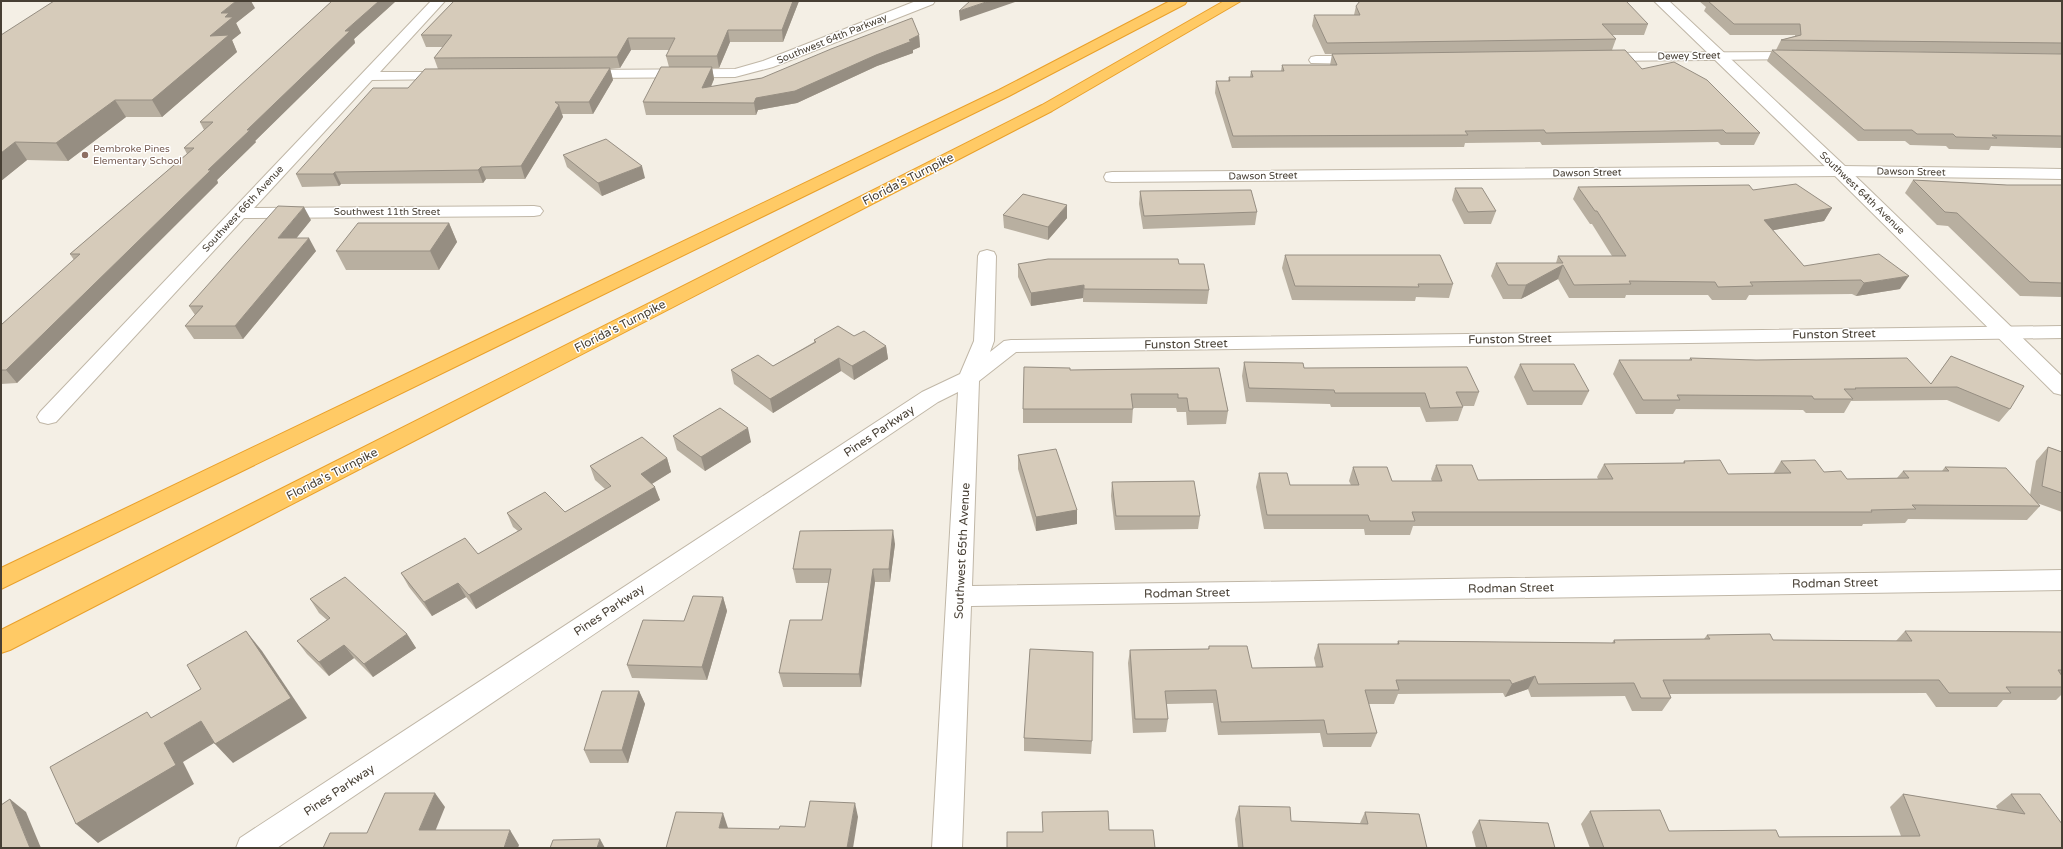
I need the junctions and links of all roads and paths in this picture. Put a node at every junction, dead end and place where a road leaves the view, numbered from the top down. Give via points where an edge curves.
1 (438, 1) edge
2 (928, 1) edge
3 (1180, 1) edge
4 (1234, 1) edge
5 (1661, 1) edge
6 (1716, 55) junction
7 (1811, 56) edge
8 (1584, 57) edge
9 (1316, 60) dead end
10 (1371, 60) edge
11 (568, 74) edge
12 (464, 75) edge
13 (367, 76) junction
14 (1840, 171) junction
15 (2062, 174) edge
16 (1112, 178) dead end
17 (534, 211) dead end
18 (239, 213) junction
19 (987, 256) dead end
20 (2004, 332) junction
21 (2062, 332) edge
22 (969, 378) junction
23 (2062, 388) edge
24 (48, 417) dead end
25 (1, 579) edge
26 (2062, 580) edge
27 (960, 596) junction
28 (1, 642) edge
29 (251, 848) edge
30 (947, 848) edge

1 - 13 street, Southwest 66th Avenue
2 - 11 street, Southwest 64th Parkway via 768,64 735,73
3 - 25 highway via 997,97
4 - 28 highway, Florida's Turnpike via 1047,108
5 - 6 street, Southwest 64th Avenue
6 - 7 street, Dewey Street
6 - 8 street, Dewey Street
6 - 14 street, Southwest 64th Avenue
9 - 10 street
12 - 13 street
13 - 18 street, Southwest 66th Avenue
14 - 15 street, Dawson Street
14 - 16 street, Dawson Street
14 - 20 street, Southwest 64th Avenue
17 - 18 street, Southwest 11th Street
18 - 24 street, Southwest 66th Avenue
19 - 22 street, Southwest 65th Avenue via 984,341
20 - 21 street, Funston Street
20 - 22 street, Funston Street via 1011,346
20 - 23 street, Southwest 64th Avenue
22 - 27 street, Southwest 65th Avenue
22 - 29 street, Pines Parkway via 930,397
26 - 27 street, Rodman Street
27 - 30 street, Southwest 65th Avenue

